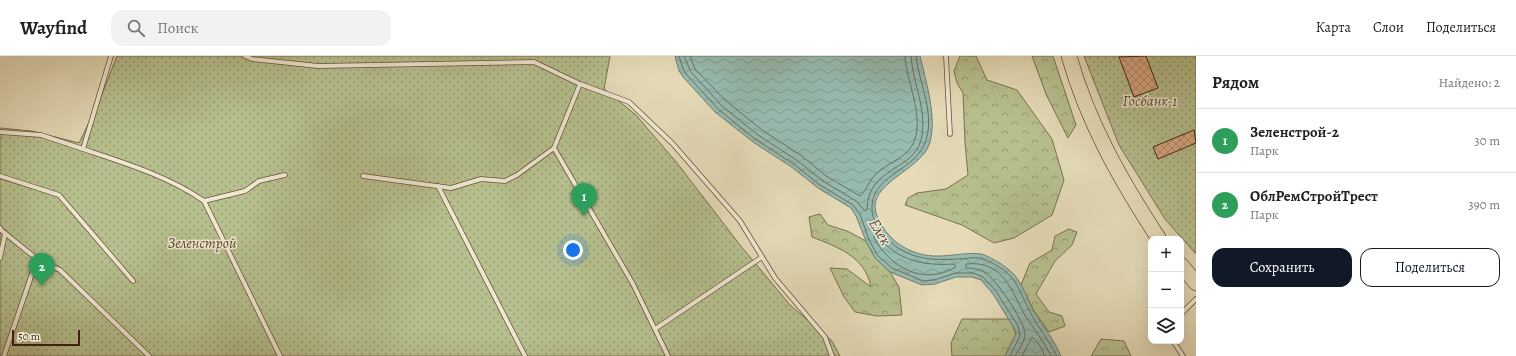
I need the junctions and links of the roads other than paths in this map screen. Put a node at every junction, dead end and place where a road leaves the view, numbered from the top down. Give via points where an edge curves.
1 (111, 56) edge
2 (245, 56) edge
3 (535, 56) edge
4 (946, 56) edge
5 (1069, 56) edge
6 (534, 62) junction
7 (580, 84) junction
8 (0, 132) edge
9 (950, 134) dead end
10 (554, 148) junction
11 (83, 149) junction
12 (285, 175) dead end
13 (0, 176) edge
14 (363, 176) dead end
15 (438, 186) junction
16 (204, 201) junction
17 (0, 228) edge
18 (5, 234) junction
19 (1157, 236) edge
20 (762, 257) junction
21 (0, 258) edge
22 (37, 259) junction
23 (1184, 269) edge
24 (134, 281) dead end
25 (1196, 283) edge
26 (1196, 299) edge
27 (1184, 311) edge
28 (655, 329) junction
29 (1175, 344) edge
30 (4, 356) edge
31 (149, 356) edge
32 (280, 356) edge
33 (525, 356) edge
34 (668, 356) edge
35 (832, 356) edge
36 (1184, 356) edge

1 - 11 lane
2 - 6 lane via 252,59 318,66
3 - 6 lane
4 - 9 lane
5 - 19 highway via 1077,86 1098,137 1127,192
6 - 7 lane
7 - 10 lane
7 - 20 lane via 629,102 673,144 740,221
8 - 11 lane via 41,135
10 - 15 lane via 517,175 504,181 481,179 451,188
10 - 28 lane via 633,284
11 - 16 lane via 179,186
12 - 16 lane via 259,181 245,191
13 - 24 lane via 59,195
14 - 15 lane
15 - 33 lane
16 - 32 lane
17 - 18 lane
18 - 21 lane
18 - 22 lane
20 - 28 lane
20 - 35 lane via 775,278 825,337
22 - 30 lane
22 - 31 lane via 60,270
23 - 25 highway
26 - 27 lane
28 - 34 lane
29 - 36 lane

